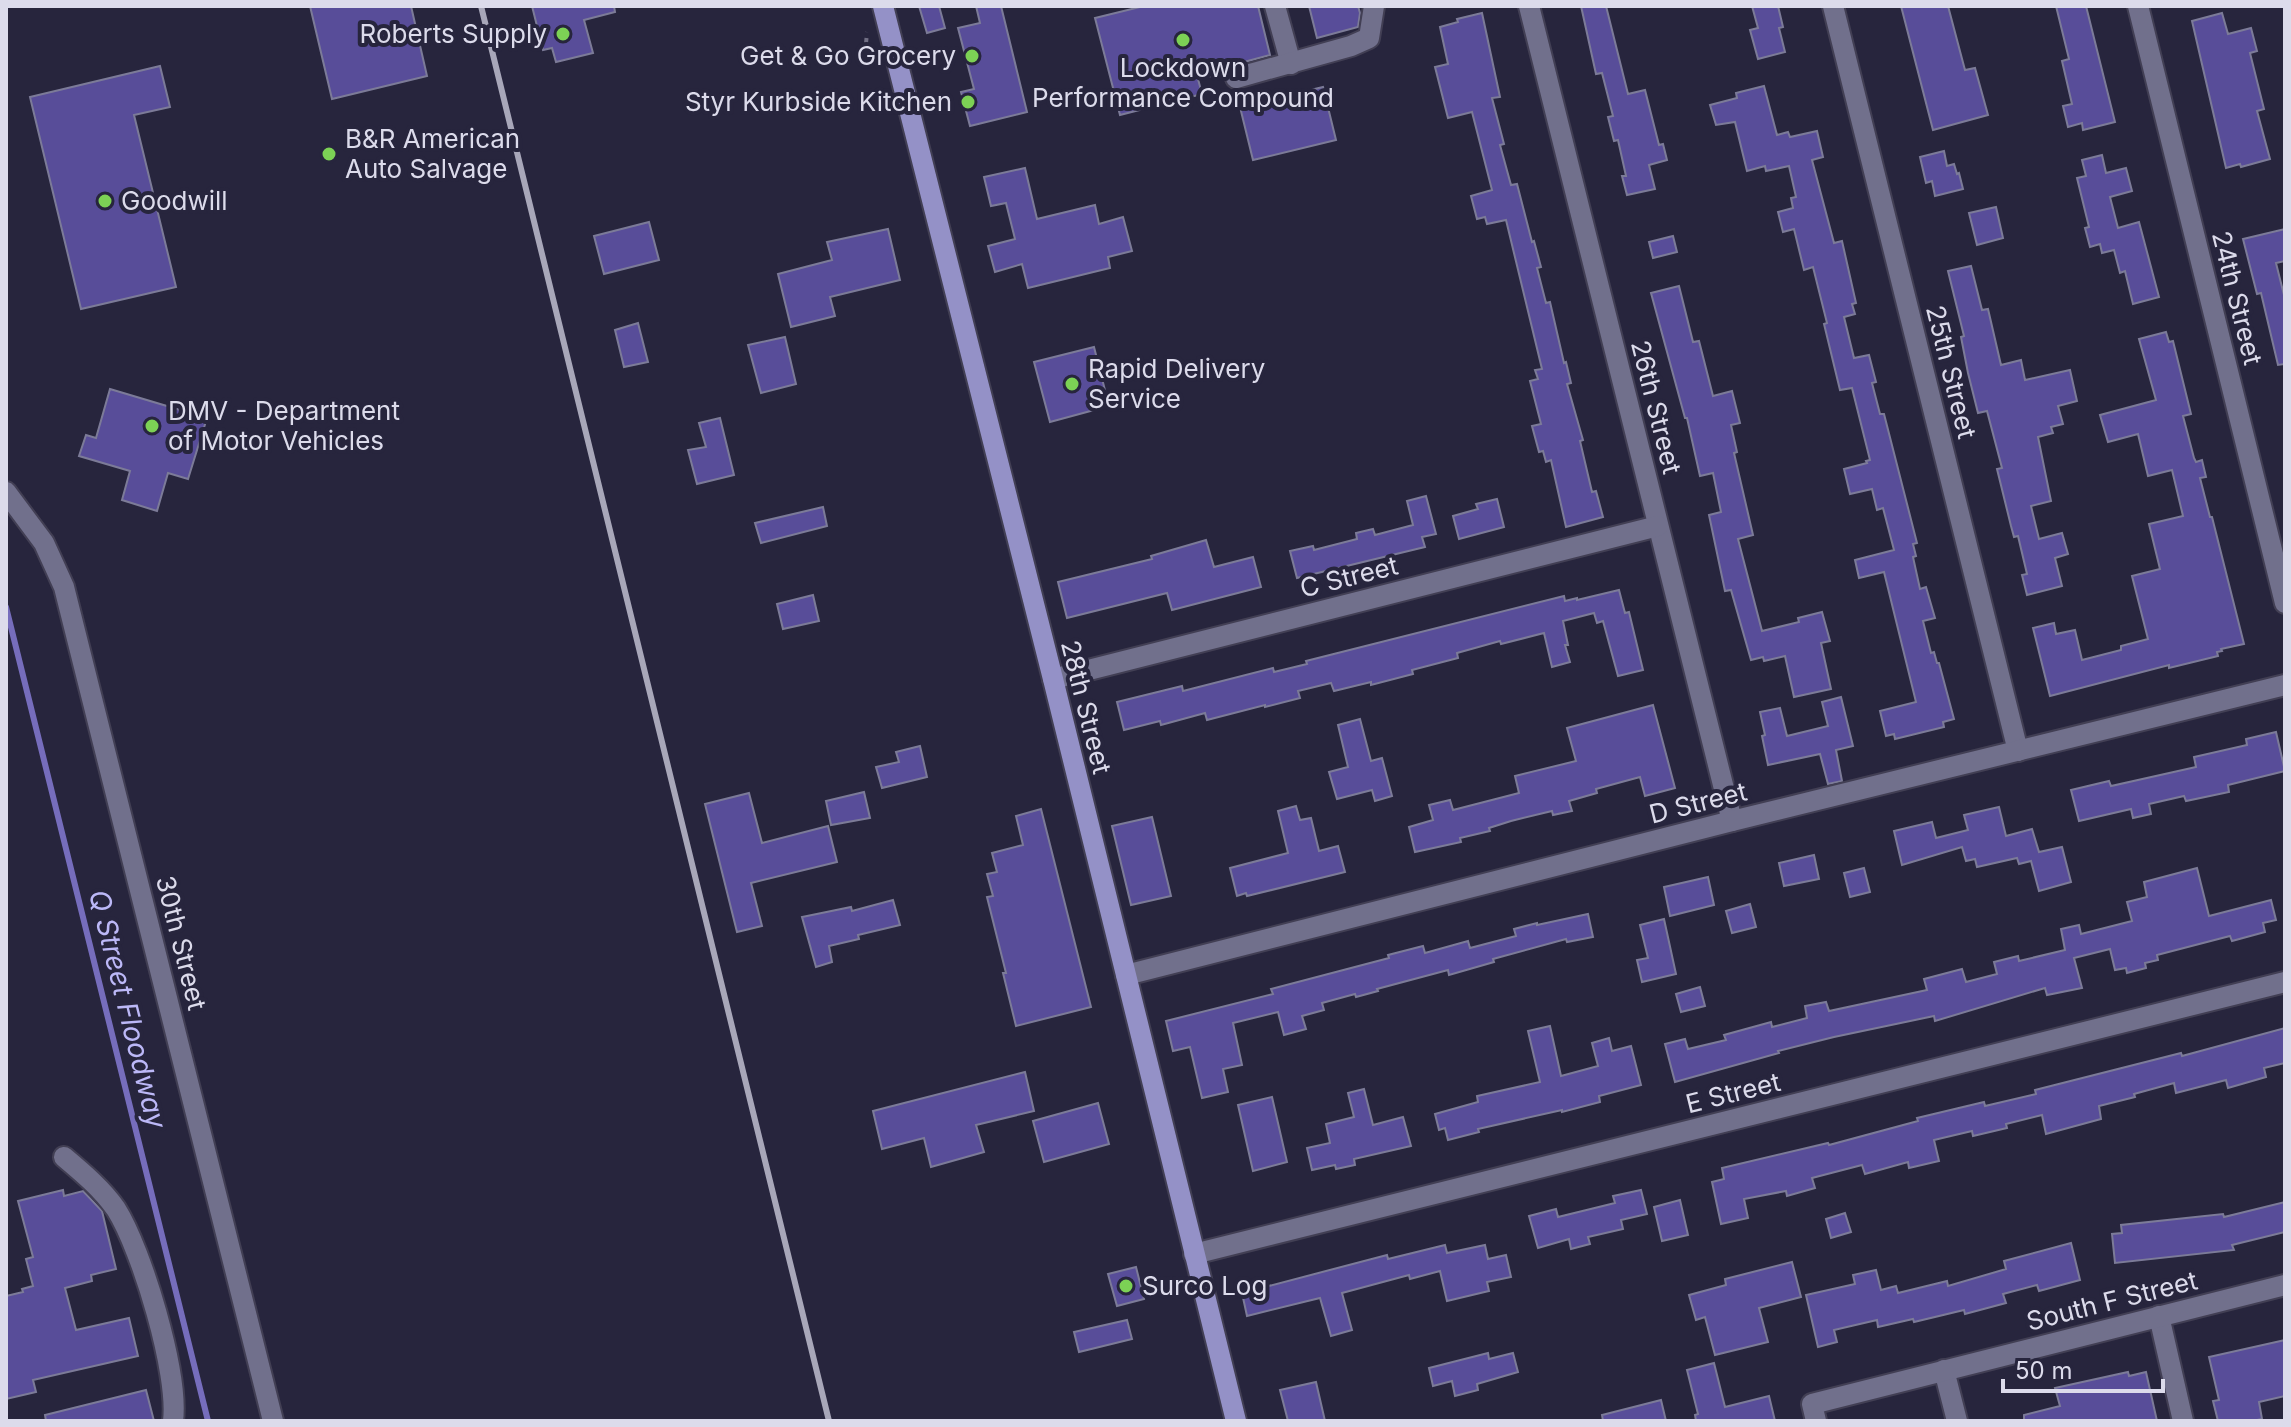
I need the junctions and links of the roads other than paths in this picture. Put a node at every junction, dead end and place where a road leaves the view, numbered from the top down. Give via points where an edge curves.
1 (883, 6) edge
2 (1275, 6) edge
3 (1374, 6) edge
4 (1529, 6) edge
5 (1833, 6) edge
6 (2138, 6) edge
7 (1291, 64) junction
8 (1236, 78) dead end
9 (6, 492) edge
10 (1658, 526) junction
11 (2285, 603) edge
12 (1053, 679) junction
13 (2285, 685) edge
14 (2018, 751) junction
15 (1732, 821) junction
16 (1126, 975) junction
17 (2285, 982) edge
18 (64, 1157) dead end
19 (1194, 1254) junction
20 (2285, 1285) edge
21 (2159, 1316) junction
22 (1944, 1370) junction
23 (1814, 1412) edge
24 (173, 1421) edge
25 (273, 1421) edge
26 (1236, 1421) edge
27 (1957, 1421) edge
28 (2183, 1421) edge

1 - 12 main road, 28th Street
2 - 7 street
3 - 7 street via 1369,38
4 - 10 street, 26th Street
5 - 14 street, 25th Street
6 - 11 street, 24th Street
7 - 8 street
9 - 25 street, 30th Street via 44,543 64,587
10 - 12 street, C Street
10 - 15 street, 26th Street
12 - 16 main road, 28th Street
13 - 14 street, D Street
14 - 15 street, D Street
15 - 16 street, D Street
16 - 19 main road, 28th Street
17 - 19 street, E Street
18 - 24 street via 109,1200 135,1244 173,1389
19 - 26 main road, 28th Street
20 - 21 street, South F Street
21 - 22 street, South F Street
21 - 28 street
22 - 23 street, South F Street
22 - 27 street

